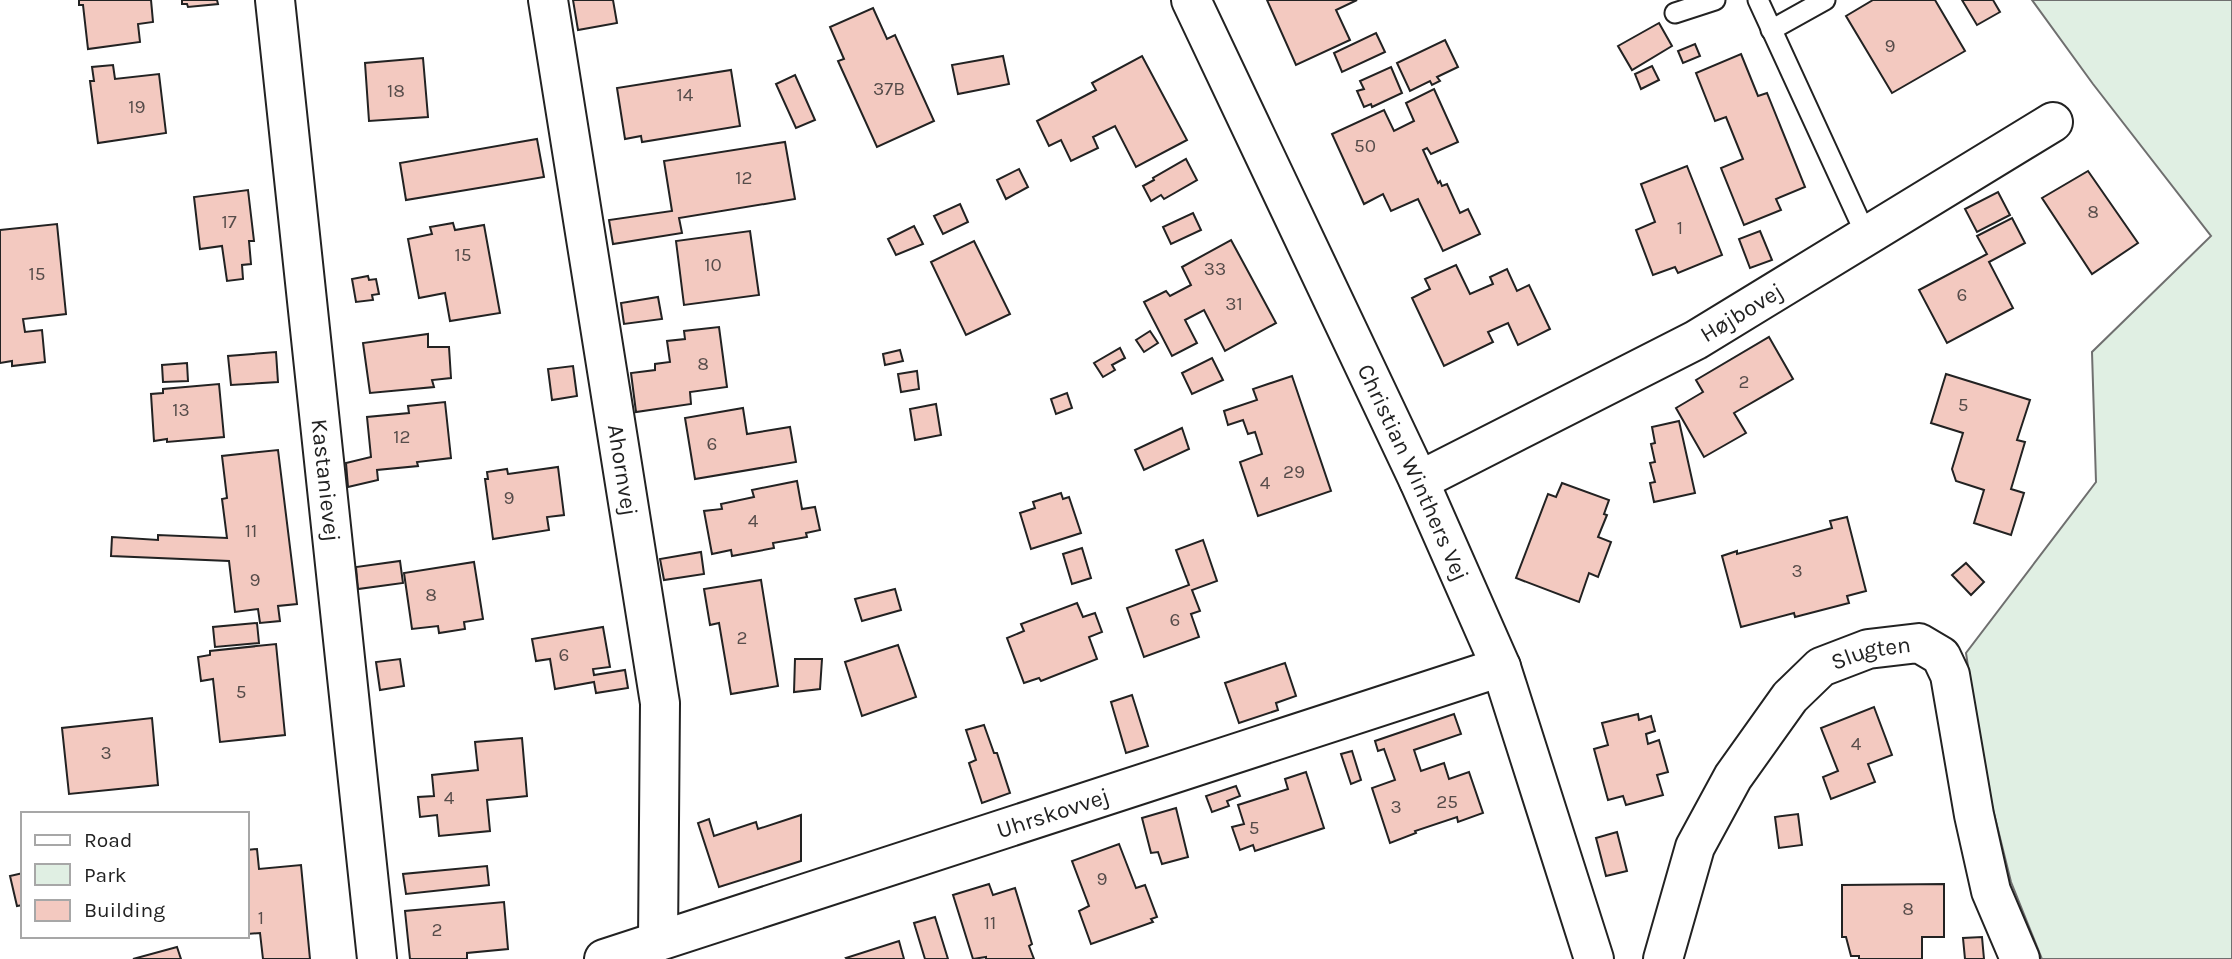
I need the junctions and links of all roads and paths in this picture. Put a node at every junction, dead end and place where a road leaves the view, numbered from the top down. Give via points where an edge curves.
1 (275, 0) edge
2 (548, 0) edge
3 (1191, 0) edge
4 (1715, 0) edge
5 (1758, 0) edge
6 (1825, 0) edge
7 (1675, 13) dead end
8 (1771, 30) junction
9 (2053, 122) dead end
10 (1867, 237) junction
11 (1419, 481) junction
12 (1501, 667) junction
13 (629, 953) edge
14 (377, 959) edge
15 (1594, 959) edge
16 (1664, 959) edge
17 (2020, 959) edge

1 - 14 street, Kastanievej
2 - 13 street, Ahornvej via 660,703
3 - 11 street, Christian Winthers Vej
4 - 7 lane
5 - 8 lane
6 - 8 lane
8 - 10 lane
9 - 10 street, Højbovej
10 - 11 street, Højbovej via 1696,340
11 - 12 street, Christian Winthers Vej
12 - 13 street, Uhrskovvej
12 - 15 street, Christian Winthers Vej
16 - 17 street, Slugten via 1695,847 1733,777 1790,697 1821,667 1868,649 1919,643 1941,656 1950,675 1991,891

